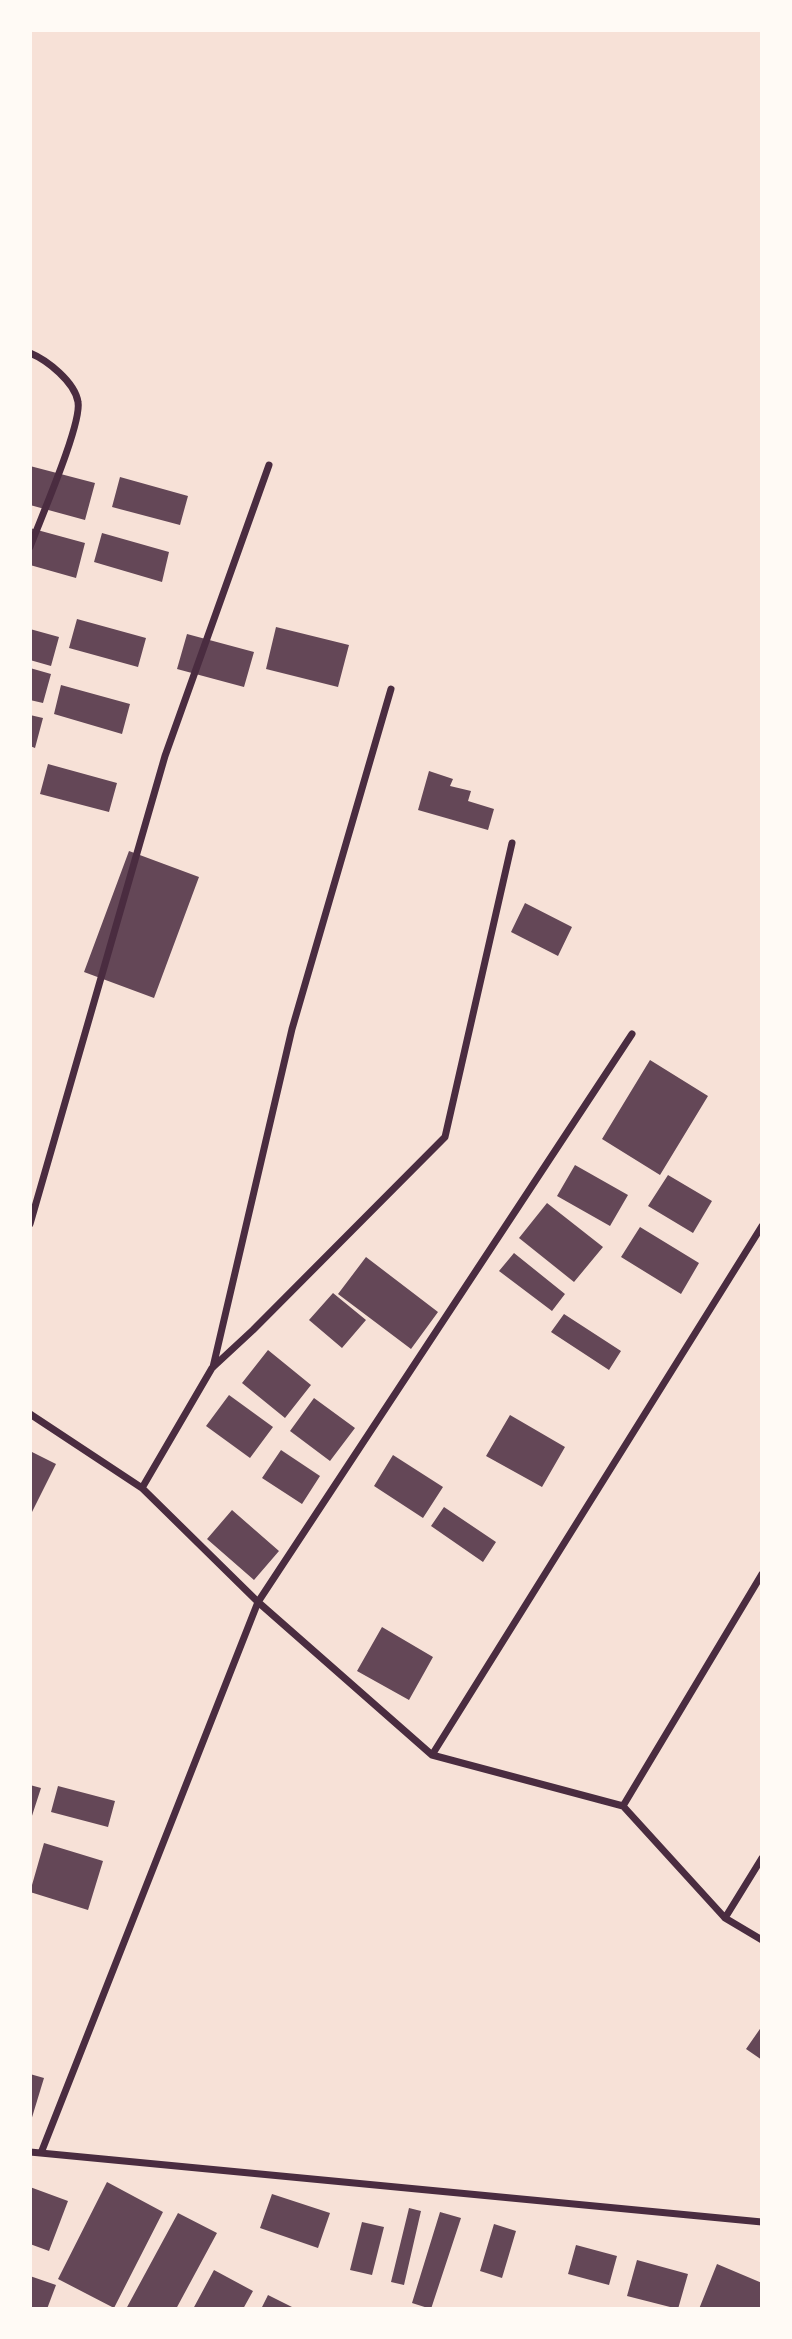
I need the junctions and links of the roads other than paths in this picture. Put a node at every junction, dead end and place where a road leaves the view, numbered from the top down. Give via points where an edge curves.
1 (30, 353) edge
2 (269, 465) dead end
3 (30, 547) edge
4 (391, 689) dead end
5 (512, 843) dead end
6 (632, 1034) dead end
7 (30, 1224) edge
8 (762, 1226) edge
9 (212, 1368) junction
10 (30, 1414) edge
11 (142, 1488) junction
12 (762, 1574) edge
13 (258, 1602) junction
14 (432, 1755) junction
15 (623, 1806) junction
16 (762, 1858) edge
17 (725, 1917) junction
18 (762, 1940) edge
19 (30, 2152) edge
20 (40, 2153) junction
21 (762, 2222) edge

1 - 3 street via 66,379 78,401 76,424
2 - 7 street via 165,756
4 - 9 street via 292,1029
5 - 9 street via 445,1137
6 - 13 street
8 - 14 street
9 - 11 street
10 - 11 street
11 - 13 street
12 - 15 street
13 - 14 street
13 - 20 street
14 - 15 street
15 - 17 street
16 - 17 street
17 - 18 street
19 - 20 street
20 - 21 street

